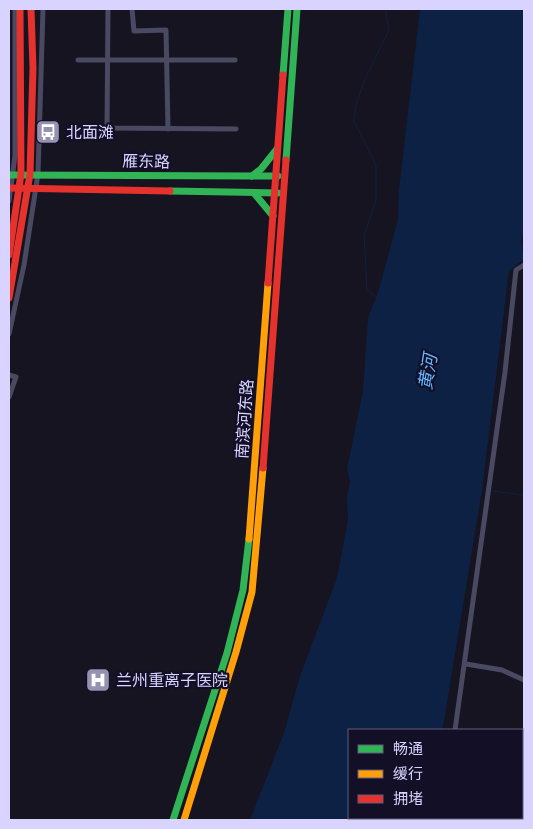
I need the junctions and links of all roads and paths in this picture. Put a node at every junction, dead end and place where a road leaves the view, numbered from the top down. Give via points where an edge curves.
1 (15, 9) edge
2 (20, 9) edge
3 (31, 9) edge
4 (43, 9) edge
5 (108, 9) edge
6 (132, 9) edge
7 (288, 9) edge
8 (297, 9) edge
9 (78, 60) dead end
10 (166, 60) junction
11 (235, 60) dead end
12 (107, 61) junction
13 (168, 129) junction
14 (236, 129) dead end
15 (277, 149) junction
16 (14, 174) edge
17 (30, 174) junction
18 (38, 174) junction
19 (252, 176) junction
20 (275, 176) junction
21 (284, 176) junction
22 (10, 188) edge
23 (24, 189) junction
24 (36, 189) junction
25 (253, 192) junction
26 (274, 193) junction
27 (283, 193) junction
28 (9, 201) edge
29 (273, 216) junction
30 (9, 255) edge
31 (524, 265) edge
32 (9, 298) edge
33 (9, 334) edge
34 (9, 375) edge
35 (9, 397) edge
36 (258, 409) junction
37 (266, 412) junction
38 (466, 664) junction
39 (524, 680) edge
40 (455, 729) edge
41 (173, 820) edge
42 (184, 820) edge

1 - 16 street
2 - 16 main road
3 - 17 main road
4 - 18 street
5 - 12 street
6 - 10 street via 134,31 166,30
7 - 15 main road, 南滨河东路
8 - 21 main road, 南滨河东路
9 - 12 street
10 - 11 street
10 - 12 street
10 - 13 street
12 - 13 street via 107,128
13 - 14 street
15 - 19 main road
15 - 20 main road, 南滨河东路
16 - 17 main road, 雁东路
16 - 22 street
16 - 23 main road
17 - 18 main road, 雁东路
17 - 23 main road
18 - 19 main road, 雁东路
18 - 24 street
19 - 20 main road, 雁东路
20 - 21 main road, 雁东路
20 - 26 main road, 南滨河东路
21 - 27 main road, 南滨河东路
22 - 23 main road, 雁东路
22 - 28 street
23 - 24 main road, 雁东路
23 - 30 main road
23 - 32 main road
24 - 25 main road, 雁东路
24 - 33 street
25 - 26 main road, 雁东路
25 - 29 main road
26 - 27 main road, 雁东路
26 - 29 main road, 南滨河东路
27 - 37 main road, 南滨河东路
29 - 36 main road, 南滨河东路
31 - 38 street via 516,270 506,372
34 - 35 street via 16,377
36 - 37 main road
36 - 41 main road, 南滨河东路 via 243,590 227,653
37 - 42 main road, 南滨河东路 via 252,592
38 - 39 street via 502,670
38 - 40 street

